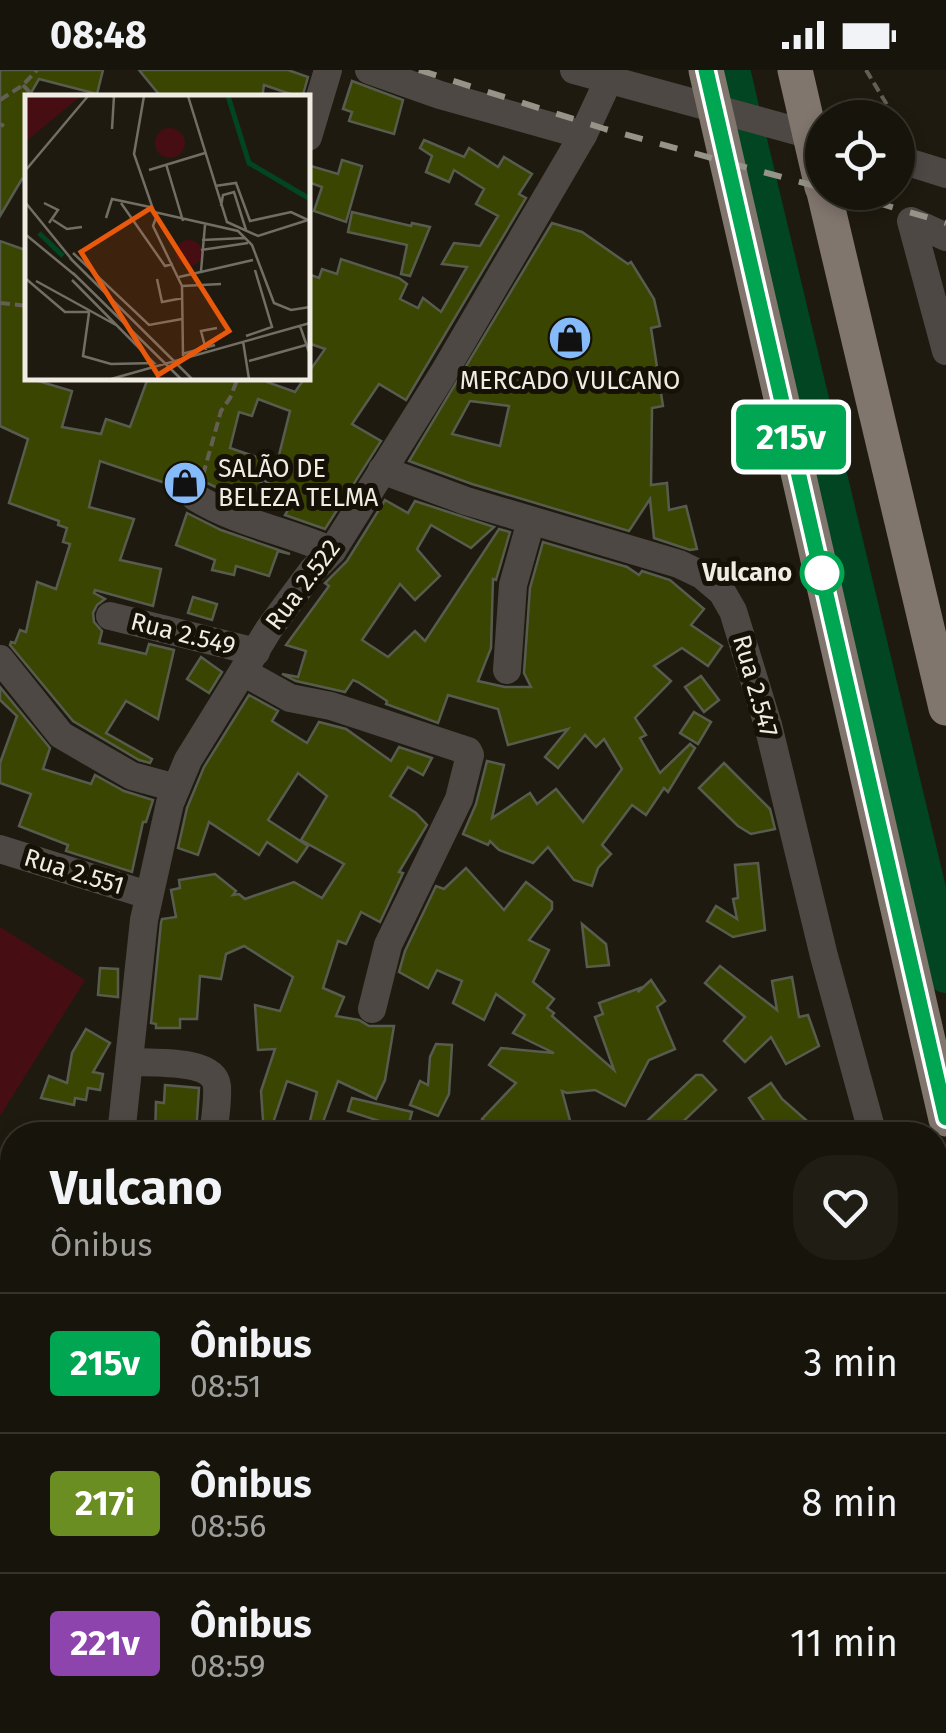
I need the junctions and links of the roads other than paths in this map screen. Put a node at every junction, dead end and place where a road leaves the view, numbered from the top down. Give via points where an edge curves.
1 (328, 70) edge
2 (369, 70) edge
3 (574, 70) edge
4 (706, 70) edge
5 (795, 70) edge
6 (610, 79) junction
7 (805, 113) edge
8 (310, 130) edge
9 (805, 133) edge
10 (583, 135) junction
11 (915, 164) edge
12 (946, 174) edge
13 (828, 210) edge
14 (946, 237) edge
15 (946, 351) edge
16 (382, 470) junction
17 (196, 497) road end
18 (531, 521) junction
19 (332, 551) junction
20 (110, 616) dead end
21 (0, 659) edge
22 (249, 662) junction
23 (507, 670) dead end
24 (946, 708) edge
25 (176, 788) junction
26 (0, 849) edge
27 (148, 894) junction
28 (372, 1009) dead end
29 (130, 1062) junction
30 (946, 1119) edge
31 (123, 1122) edge
32 (215, 1122) edge
33 (869, 1122) edge

1 - 8 street
2 - 10 street
3 - 6 street
4 - 30 main road
5 - 7 main road
6 - 9 street
6 - 10 street, Rua 2.522
10 - 16 street, Rua 2.522
11 - 12 street
13 - 24 main road
14 - 15 street via 911,221
16 - 18 street, Rua 2.547
16 - 19 street, Rua 2.522
17 - 19 street
18 - 23 street via 513,584
18 - 33 street, Rua 2.547 via 702,574 733,611
19 - 22 street, Rua 2.522
20 - 22 street, Rua 2.549
21 - 25 street via 61,735 132,776
22 - 25 street, Rua 2.522
22 - 28 street, Rua 2.549 via 290,698 470,756 459,798 388,945
25 - 27 street, Rua 2.522
26 - 27 street, Rua 2.551
27 - 29 street, Rua 2.522
29 - 31 street, Rua 2.522
29 - 32 street via 201,1067 213,1074

